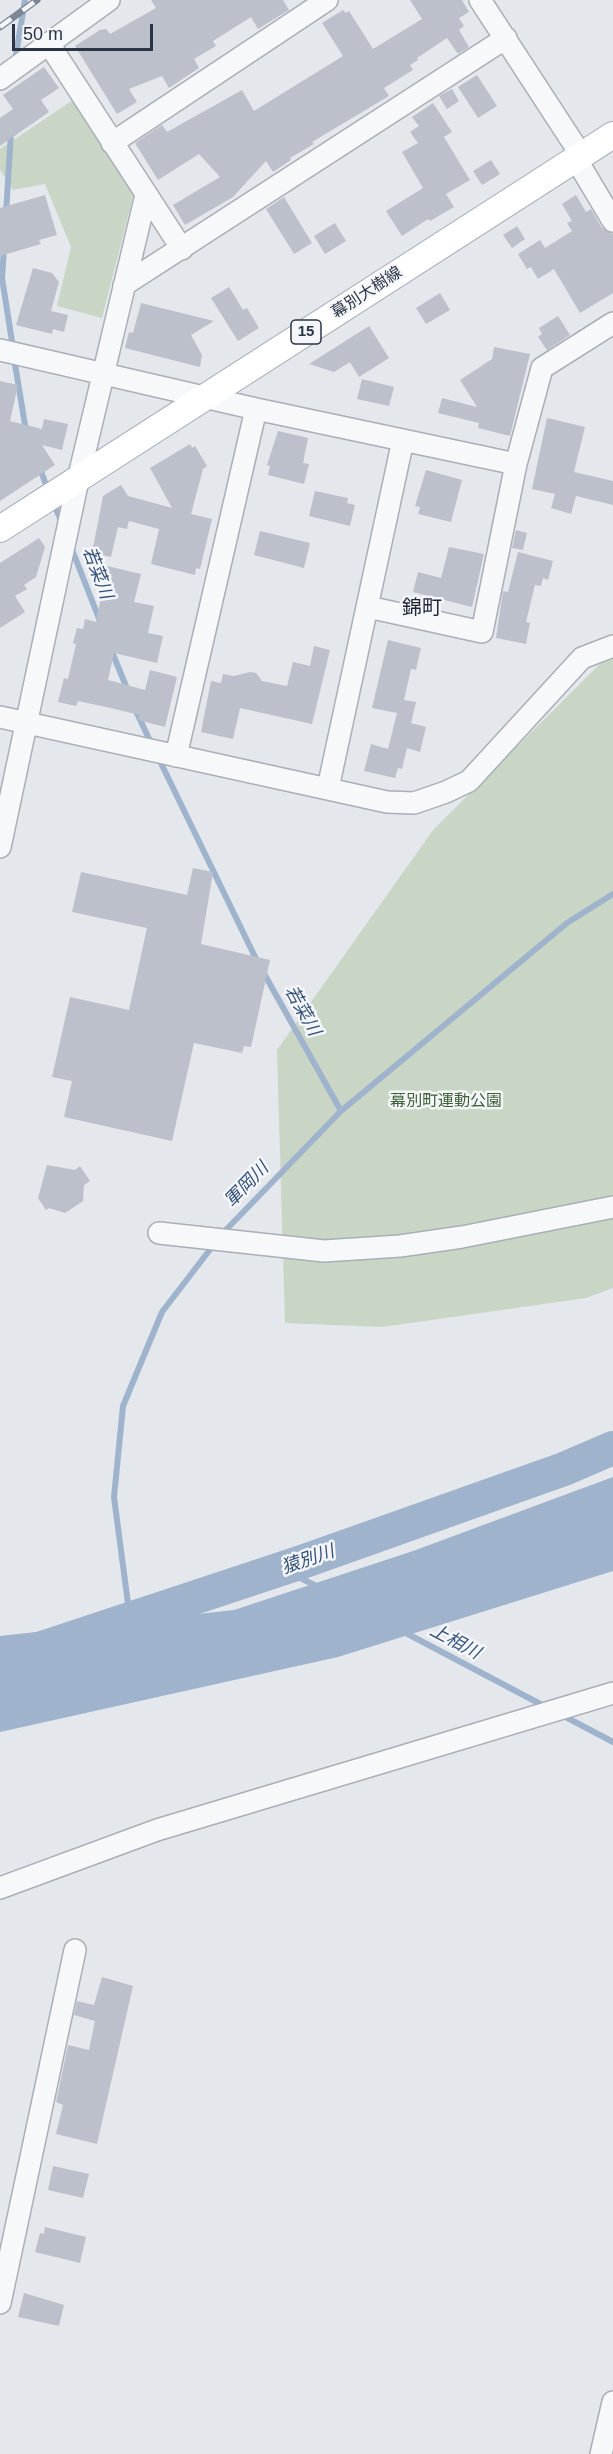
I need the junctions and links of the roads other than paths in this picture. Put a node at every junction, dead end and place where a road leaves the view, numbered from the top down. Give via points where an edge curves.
1 (109, 0) edge
2 (327, 0) edge
3 (480, 0) edge
4 (506, 38) junction
5 (49, 44) junction
6 (0, 79) edge
7 (613, 135) edge
8 (112, 143) junction
9 (578, 157) junction
10 (146, 195) junction
11 (613, 221) edge
12 (182, 249) junction
13 (124, 285) junction
14 (613, 323) edge
15 (0, 350) edge
16 (103, 374) junction
17 (206, 396) junction
18 (256, 409) junction
19 (403, 440) junction
20 (516, 464) junction
21 (78, 480) junction
22 (0, 530) edge
23 (368, 607) junction
24 (613, 646) edge
25 (0, 717) edge
26 (28, 723) junction
27 (176, 756) junction
28 (328, 788) junction
29 (0, 847) edge
30 (613, 1207) edge
31 (159, 1233) dead end
32 (613, 1694) edge
33 (0, 1888) edge
34 (75, 1950) dead end
35 (0, 2303) edge
36 (613, 2402) edge
37 (601, 2454) edge

1 - 5 street
2 - 8 street
3 - 4 street
4 - 9 street
4 - 12 street
5 - 6 street
5 - 8 street
7 - 9 main road, 幕別大樹線 / 15
8 - 10 street
9 - 11 street
9 - 17 main road, 幕別大樹線 / 15
10 - 12 street
10 - 13 street
12 - 13 street
13 - 16 street
14 - 20 street via 542,368
15 - 16 street
16 - 17 street
16 - 21 street
17 - 18 street
17 - 21 main road, 幕別大樹線 / 15
18 - 19 street
18 - 27 street
19 - 20 street
19 - 23 street
20 - 23 street via 482,632
21 - 22 main road, 幕別大樹線 / 15
21 - 26 street
23 - 28 street
24 - 28 street via 582,658 469,781 414,803 387,802
25 - 26 street
26 - 27 street
26 - 29 street
27 - 28 street
30 - 31 street via 452,1239 324,1251
32 - 33 street via 157,1830
34 - 35 street
36 - 37 street

